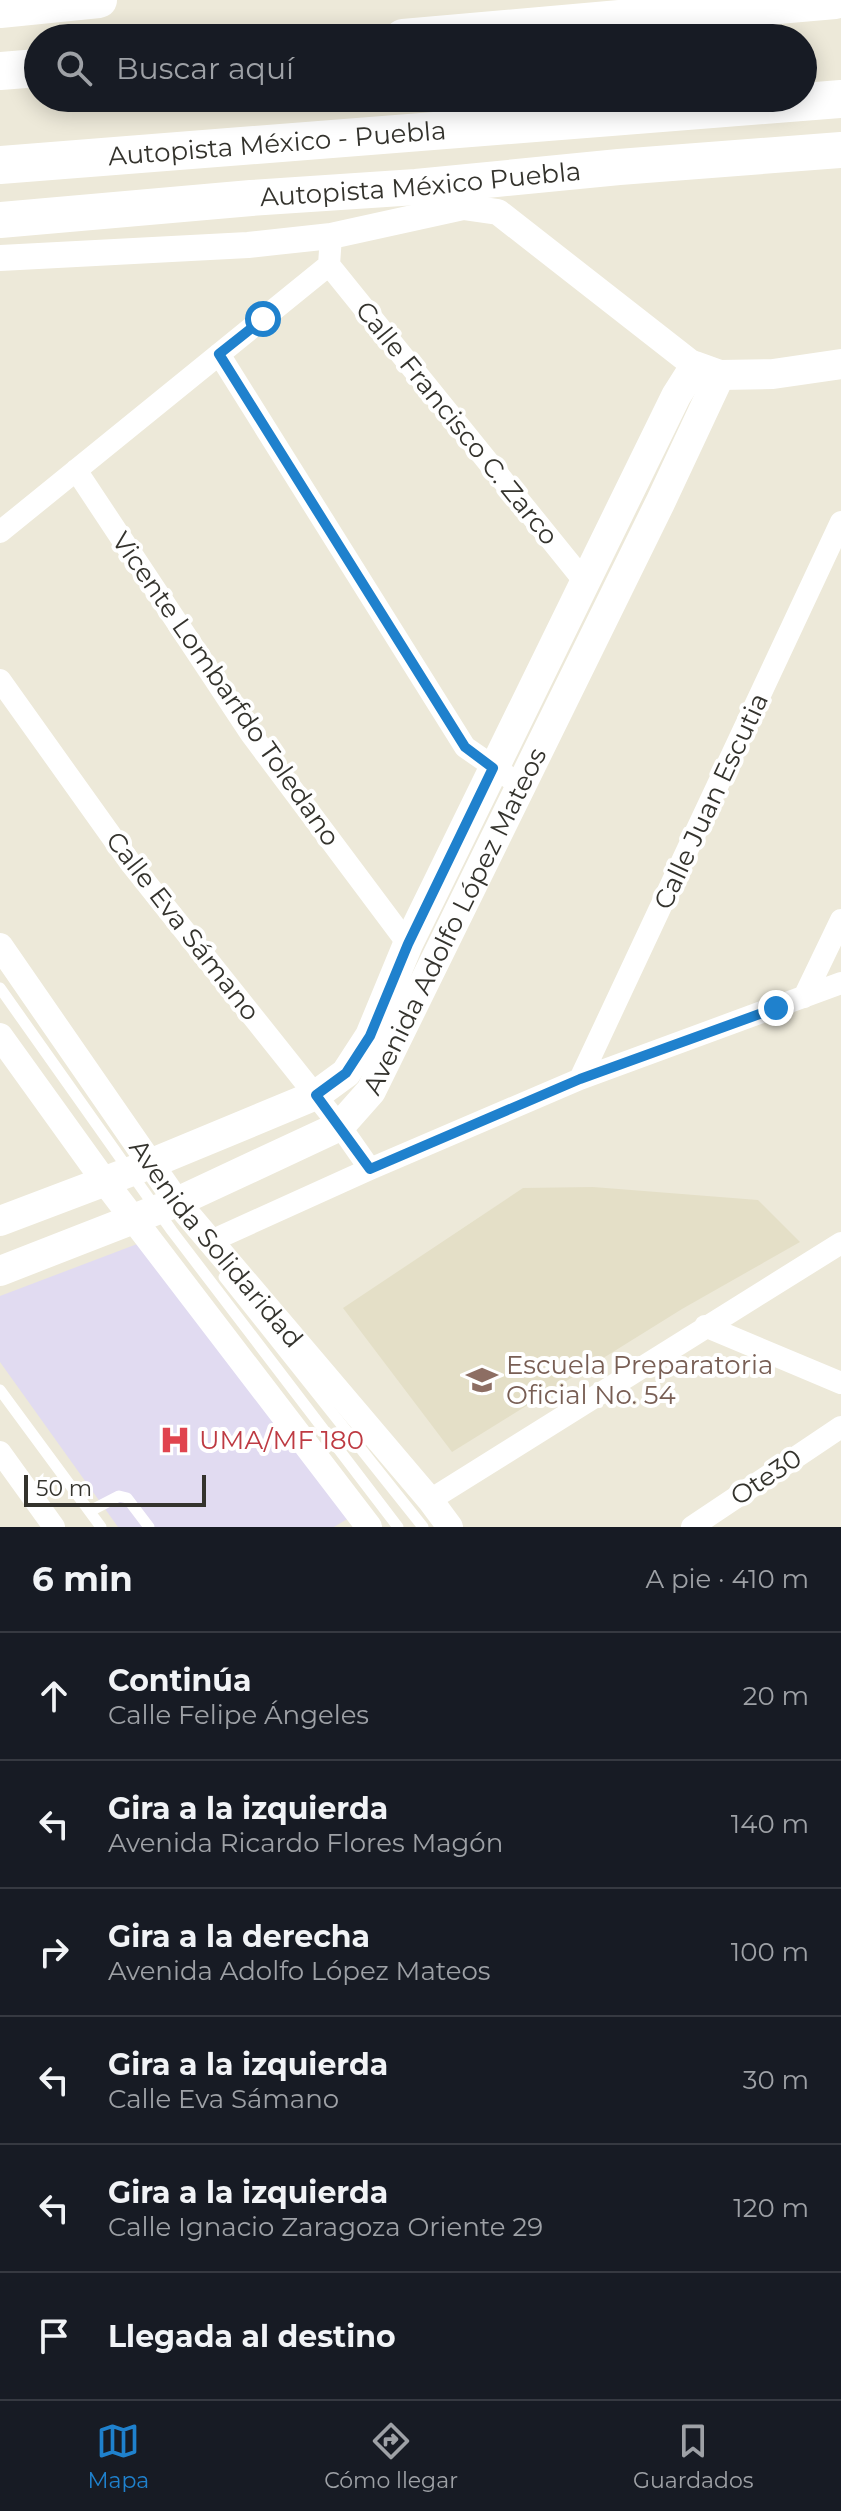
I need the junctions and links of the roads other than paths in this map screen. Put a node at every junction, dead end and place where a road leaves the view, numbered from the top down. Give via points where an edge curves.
1 (99, 0) edge
2 (835, 0) edge
3 (0, 10) edge
4 (562, 24) edge
5 (24, 69) edge
6 (0, 71) edge
7 (841, 99) edge
8 (817, 101) edge
9 (675, 112) edge
10 (841, 150) edge
11 (0, 165) edge
12 (416, 187) junction
13 (0, 220) edge
14 (331, 236) junction
15 (0, 242) edge
16 (0, 258) edge
17 (329, 265) junction
18 (219, 354) junction
19 (841, 364) edge
20 (707, 370) junction
21 (76, 470) junction
22 (841, 522) edge
23 (0, 532) edge
24 (585, 582) junction
25 (0, 680) edge
26 (493, 768) junction
27 (520, 785) junction
28 (841, 920) edge
29 (408, 944) junction
30 (0, 946) edge
31 (0, 965) edge
32 (841, 983) edge
33 (0, 988) edge
34 (804, 997) junction
35 (0, 1036) edge
36 (580, 1079) junction
37 (316, 1095) junction
38 (340, 1126) junction
39 (370, 1169) junction
40 (131, 1171) junction
41 (159, 1209) junction
42 (0, 1221) edge
43 (211, 1241) junction
44 (841, 1243) edge
45 (0, 1271) edge
46 (705, 1326) junction
47 (841, 1383) edge
48 (0, 1390) edge
49 (841, 1427) edge
50 (1, 1457) edge
51 (430, 1500) junction
52 (90, 1511) junction
53 (54, 1527) edge
54 (101, 1527) edge
55 (149, 1527) edge
56 (369, 1527) edge
57 (398, 1527) edge
58 (423, 1527) edge
59 (450, 1527) edge
60 (692, 1527) edge

1 - 3 highway
2 - 4 highway
5 - 6 highway
7 - 8 highway, Autopista México - Puebla
9 - 11 highway, Autopista México - Puebla
10 - 12 highway, Autopista México Puebla
12 - 13 highway, Autopista México Puebla
12 - 15 highway via 294,218
14 - 16 street
14 - 17 street
14 - 20 street via 463,207 498,212
17 - 18 street
17 - 24 street, Calle Francisco C. Zarco
18 - 21 street
18 - 26 street via 465,747
19 - 20 main road via 773,374
20 - 24 main road, Avenida Adolfo López Mateos via 676,396
20 - 27 main road, Avenida Adolfo López Mateos via 661,501
21 - 23 street
21 - 29 street, Vicente Lombarfdo Toledano via 251,734
22 - 36 street, Calle Juan Escutia
24 - 26 main road, Avenida Adolfo López Mateos
25 - 37 street, Calle Eva Sámano via 132,865
26 - 27 street
26 - 29 main road, Avenida Adolfo López Mateos
27 - 38 main road, Avenida Adolfo López Mateos via 371,1091
28 - 34 street
29 - 37 main road, Avenida Adolfo López Mateos via 370,1036 346,1073
30 - 40 street, Avenida Solidaridad
31 - 40 lane
32 - 34 street
33 - 40 lane
34 - 36 street
35 - 40 street, Avenida Solidaridad
36 - 39 street
37 - 38 street, Calle Eva Sámano
37 - 40 main road, Avenida Adolfo López Mateos
38 - 39 street, Calle Eva Sámano
38 - 41 main road, Avenida Adolfo López Mateos
39 - 43 street
40 - 41 street, Avenida Solidaridad
40 - 41 street, Avenida Solidaridad
40 - 42 main road, Avenida Adolfo López Mateos
41 - 43 street, Avenida Solidaridad
41 - 45 main road, Avenida Adolfo López Mateos
41 - 56 street, Avenida Solidaridad
41 - 57 lane
41 - 58 lane
43 - 51 street, Avenida Solidaridad
44 - 46 street
46 - 47 street
46 - 51 street
48 - 52 lane
49 - 60 street, Ote30
50 - 53 street
51 - 59 street, Avenida Solidaridad
52 - 54 lane
52 - 55 lane via 119,1496 127,1498

